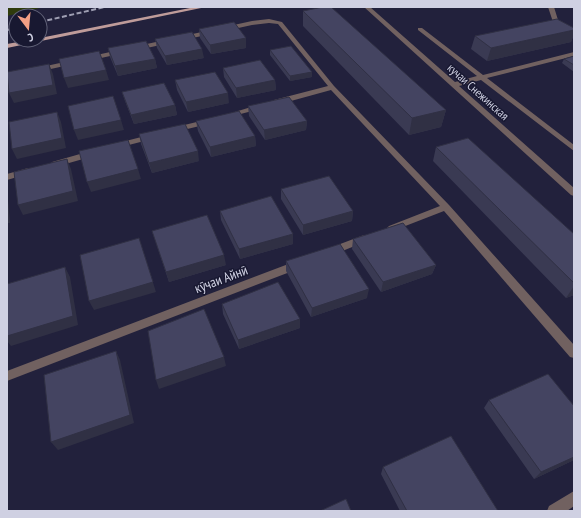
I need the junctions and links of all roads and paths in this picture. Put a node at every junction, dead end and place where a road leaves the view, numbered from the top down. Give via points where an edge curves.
1 (204, 7) edge
2 (367, 7) edge
3 (551, 7) edge
4 (420, 29) dead end
5 (574, 36) edge
6 (48, 38) edge
7 (574, 54) edge
8 (30, 72) edge
9 (482, 76) junction
10 (454, 85) junction
11 (332, 87) junction
12 (574, 150) edge
13 (7, 177) edge
14 (574, 193) edge
15 (446, 207) junction
16 (574, 353) edge
17 (7, 376) edge
18 (574, 498) edge
19 (554, 511) edge

1 - 6 main road
2 - 10 street, кучаи Снежинская
3 - 5 street via 555,21
4 - 9 street
7 - 9 street
8 - 11 street via 252,22 269,21 280,24
9 - 10 street
9 - 12 street
10 - 14 street, кучаи Снежинская
11 - 13 street
11 - 15 street
15 - 16 street
15 - 17 street, кӯчаи Айнӣ
18 - 19 street

